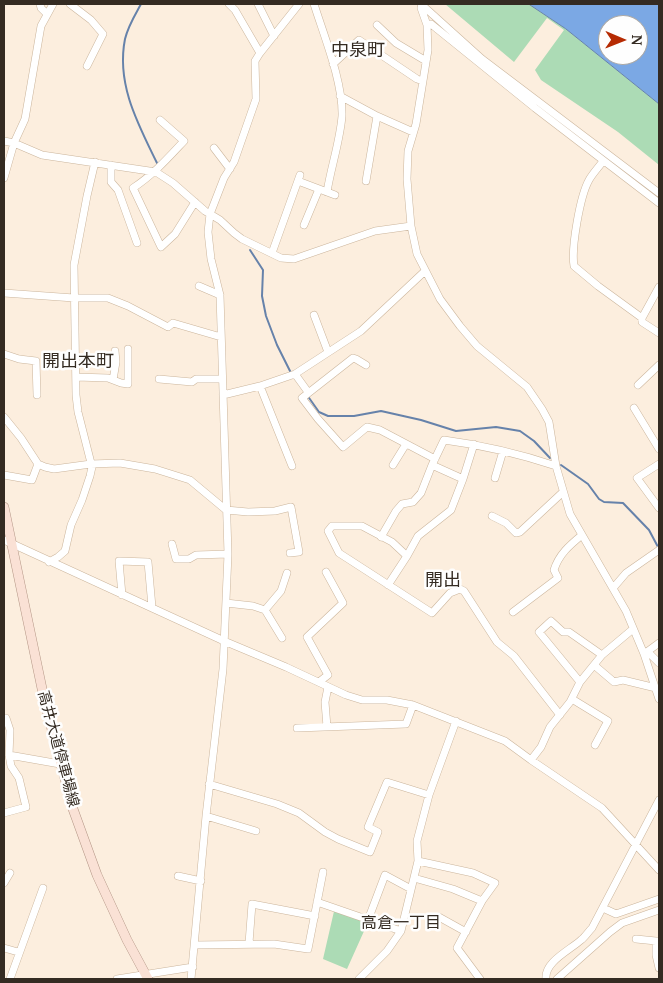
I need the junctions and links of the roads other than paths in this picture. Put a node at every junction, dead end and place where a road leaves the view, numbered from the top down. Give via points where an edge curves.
1 (40, 4) edge
2 (53, 4) edge
3 (70, 4) edge
4 (229, 4) edge
5 (258, 4) edge
6 (314, 4) edge
7 (422, 4) edge
8 (296, 5) edge
9 (47, 14) junction
10 (377, 25) dead end
11 (427, 26) junction
12 (274, 36) junction
13 (260, 53) junction
14 (426, 60) junction
15 (333, 64) junction
16 (87, 66) dead end
17 (423, 80) junction
18 (340, 96) junction
19 (377, 116) junction
20 (160, 120) dead end
21 (413, 132) junction
22 (4, 141) edge
23 (14, 143) junction
24 (214, 148) dead end
25 (603, 161) junction
26 (95, 162) junction
27 (111, 164) junction
28 (230, 169) junction
29 (156, 172) junction
30 (4, 178) edge
31 (366, 181) dead end
32 (319, 189) junction
33 (326, 192) junction
34 (659, 193) edge
35 (335, 195) dead end
36 (195, 202) junction
37 (659, 204) edge
38 (210, 214) junction
39 (308, 222) dead end
40 (411, 226) junction
41 (138, 243) dead end
42 (272, 253) junction
43 (425, 271) junction
44 (199, 286) dead end
45 (659, 287) edge
46 (4, 293) edge
47 (220, 295) junction
48 (74, 298) junction
49 (314, 315) dead end
50 (642, 318) junction
51 (659, 333) edge
52 (221, 337) junction
53 (128, 349) dead end
54 (115, 351) dead end
55 (328, 352) junction
56 (4, 354) edge
57 (366, 365) dead end
58 (659, 365) edge
59 (294, 374) junction
60 (76, 377) junction
61 (159, 379) dead end
62 (222, 379) junction
63 (114, 380) junction
64 (638, 385) dead end
65 (260, 386) junction
66 (308, 392) junction
67 (37, 395) dead end
68 (222, 395) junction
69 (634, 408) dead end
70 (4, 417) edge
71 (406, 444) junction
72 (474, 444) junction
73 (659, 449) edge
74 (503, 451) junction
75 (433, 462) junction
76 (38, 464) junction
77 (91, 464) junction
78 (659, 464) edge
79 (393, 465) dead end
80 (292, 466) dead end
81 (556, 466) junction
82 (4, 475) edge
83 (495, 478) dead end
84 (463, 479) junction
85 (563, 492) junction
86 (4, 507) edge
87 (659, 508) edge
88 (226, 510) junction
89 (492, 516) dead end
90 (582, 535) junction
91 (381, 537) junction
92 (8, 542) edge
93 (172, 544) dead end
94 (659, 550) edge
95 (290, 552) dead end
96 (228, 554) junction
97 (407, 556) junction
98 (49, 562) junction
99 (326, 572) dead end
100 (287, 573) dead end
101 (388, 585) junction
102 (614, 587) junction
103 (122, 595) junction
104 (226, 603) junction
105 (152, 607) junction
106 (265, 610) junction
107 (513, 612) dead end
108 (633, 629) junction
109 (282, 638) dead end
110 (224, 642) junction
111 (659, 643) edge
112 (646, 653) junction
113 (602, 655) junction
114 (659, 663) edge
115 (594, 665) junction
116 (319, 682) junction
117 (580, 682) junction
118 (328, 687) junction
119 (656, 688) junction
120 (659, 698) edge
121 (572, 699) junction
122 (414, 704) junction
123 (560, 715) junction
124 (4, 718) edge
125 (456, 720) junction
126 (327, 727) junction
127 (297, 728) dead end
128 (595, 745) dead end
129 (10, 755) junction
130 (531, 760) junction
131 (60, 764) junction
132 (209, 784) junction
133 (429, 795) junction
134 (659, 800) edge
135 (4, 814) edge
136 (206, 816) junction
137 (256, 831) dead end
138 (635, 844) junction
139 (418, 861) junction
140 (659, 870) edge
141 (323, 872) dead end
142 (10, 873) dead end
143 (178, 876) dead end
144 (414, 878) junction
145 (200, 881) junction
146 (4, 883) edge
147 (42, 888) dead end
148 (411, 889) junction
149 (659, 899) edge
150 (482, 901) junction
151 (318, 902) junction
152 (603, 908) junction
153 (659, 910) edge
154 (315, 916) junction
155 (439, 917) dead end
156 (368, 920) junction
157 (402, 931) junction
158 (466, 932) junction
159 (636, 939) dead end
160 (249, 944) junction
161 (195, 945) junction
162 (4, 948) edge
163 (18, 952) junction
164 (193, 967) junction
165 (659, 968) edge
166 (147, 977) edge
167 (546, 977) edge
168 (10, 979) edge
169 (117, 979) edge
170 (192, 979) edge
171 (359, 979) edge
172 (480, 979) edge
173 (537, 979) edge
174 (557, 979) edge

1 - 9 street
2 - 9 street
3 - 16 street via 103,34
4 - 13 street
5 - 12 street
6 - 15 street
7 - 11 street
7 - 34 street via 482,59
8 - 12 street
9 - 23 street via 41,26 25,119
10 - 14 street via 396,43
11 - 14 street
11 - 25 street via 431,24
12 - 13 street
13 - 28 street via 255,62 256,99
14 - 17 street
15 - 17 street via 359,40
15 - 18 street
17 - 21 street
18 - 19 street
18 - 33 street via 342,118
19 - 21 street
19 - 31 street
20 - 29 street via 184,141
21 - 40 street via 408,150 407,179
22 - 23 street
23 - 26 street via 42,155
23 - 30 street
24 - 28 street
25 - 37 street
25 - 50 street via 583,193 574,242 574,266
26 - 27 street
26 - 48 street via 74,265
27 - 29 street
27 - 41 street via 111,182 118,190
28 - 38 street
29 - 36 street
29 - 36 street via 133,188 161,247 175,234
32 - 33 street
32 - 39 street
32 - 42 street via 299,178
33 - 35 street
36 - 38 street
38 - 42 street via 242,239
38 - 47 street via 209,242
40 - 42 street via 375,231 294,258 281,258
40 - 43 street via 417,254
43 - 55 street via 360,331
43 - 81 street via 440,299 477,346 527,387 536,399 549,422
44 - 47 street
45 - 50 street
46 - 48 street
47 - 52 street
48 - 52 street via 108,298 168,328 173,323
48 - 60 street
49 - 55 street
50 - 51 street via 642,322
52 - 62 street
53 - 63 street via 128,384
54 - 63 street
55 - 59 street
56 - 67 street via 36,361
57 - 66 street via 353,358
58 - 64 street
59 - 65 street
59 - 66 street
60 - 63 street
60 - 77 street via 78,412
61 - 62 street via 192,382 196,379
62 - 68 street
65 - 68 street
65 - 80 street
66 - 71 street via 302,398 343,447 367,427
68 - 88 street
69 - 73 street
70 - 76 street
71 - 75 street
71 - 79 street
72 - 74 street
72 - 75 street via 444,440
72 - 84 street
74 - 81 street
74 - 83 street
75 - 84 street
75 - 91 street via 421,493 413,502 402,504
76 - 77 street via 54,469
76 - 82 street via 32,480
77 - 88 street via 120,463 183,476
77 - 98 street via 90,476 65,550
78 - 87 street via 637,478
81 - 85 street
84 - 97 street via 451,510 418,536
85 - 89 street via 520,532 516,533
85 - 90 street
86 - 92 main road, 高井大道停車場線
88 - 95 street via 275,511 291,507 299,552
88 - 96 street
90 - 102 street
90 - 107 street via 557,560 554,570 558,578
91 - 97 street
91 - 101 street via 362,526 332,526 328,530 339,553
92 - 98 street
92 - 131 main road, 高井大道停車場線
93 - 96 street via 176,559
94 - 102 street via 626,573
96 - 104 street
97 - 101 street
98 - 103 street
99 - 116 street via 343,603 307,637 328,675
100 - 106 street via 281,590
101 - 123 street via 432,613 450,593 460,589 464,591 497,642 514,656
102 - 108 street
103 - 105 street
103 - 105 street via 119,561 148,562
104 - 106 street
104 - 110 street
105 - 110 street
106 - 109 street
108 - 112 street
108 - 113 street
110 - 116 street
110 - 132 street
111 - 112 street
112 - 114 street
112 - 119 street
113 - 115 street
113 - 117 street via 569,632 563,632 551,620 539,632
115 - 117 street
115 - 119 street via 614,682 623,680
116 - 118 street
117 - 121 street
118 - 122 street via 362,700
118 - 126 street via 325,702
119 - 120 street
121 - 123 street
121 - 128 street via 608,721
122 - 125 street
122 - 126 street via 406,724
123 - 130 street
124 - 129 street via 10,730
125 - 130 street via 505,741
125 - 133 street
126 - 127 street
129 - 131 street
129 - 135 street via 11,766 20,778 26,807
130 - 138 street via 594,801
131 - 166 main road, 高井大道停車場線 via 98,875
132 - 133 street via 299,813 325,832 370,852 378,832 368,827 387,782
132 - 136 street
133 - 139 street via 417,841
134 - 138 street
136 - 137 street
136 - 145 street
138 - 140 street
138 - 152 street
139 - 144 street
139 - 150 street via 473,872 495,883
141 - 151 street
142 - 146 street
143 - 145 street
144 - 148 street
144 - 150 street via 453,888
145 - 161 street
147 - 163 street
148 - 156 street via 385,875
148 - 157 street
149 - 152 street via 616,914
150 - 158 street
151 - 154 street
151 - 156 street
152 - 167 street via 582,939 551,964
153 - 174 street via 622,923
154 - 160 street via 308,949
154 - 160 street via 252,904
155 - 158 street
156 - 157 street
157 - 171 street
158 - 172 street via 457,948
159 - 165 street via 656,941
160 - 161 street
161 - 164 street
162 - 163 street
163 - 168 street
164 - 166 street
164 - 170 street
166 - 169 street
167 - 173 street

